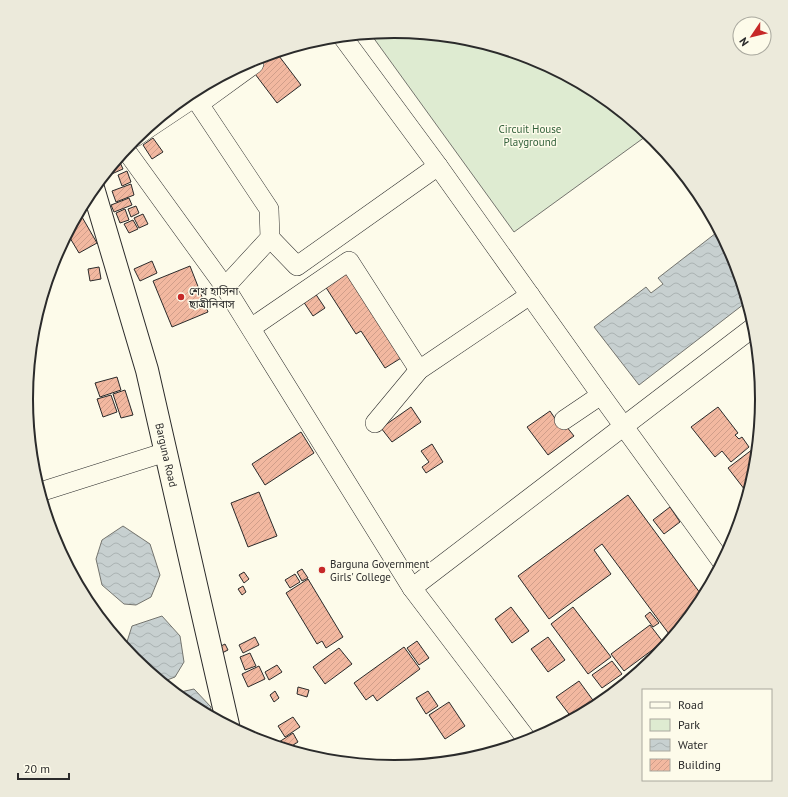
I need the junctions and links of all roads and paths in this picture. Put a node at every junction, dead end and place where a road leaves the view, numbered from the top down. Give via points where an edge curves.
1 (346, 41) edge
2 (236, 74) edge
3 (195, 97) edge
4 (129, 154) edge
5 (438, 166) junction
6 (95, 196) edge
7 (270, 238) junction
8 (225, 287) junction
9 (530, 295) junction
10 (251, 328) junction
11 (749, 331) edge
12 (419, 370) junction
13 (601, 395) junction
14 (564, 420) dead end
15 (375, 423) dead end
16 (624, 426) junction
17 (166, 452) junction
18 (45, 491) edge
19 (718, 557) edge
20 (412, 588) junction
21 (226, 718) edge
22 (524, 735) edge

1 - 5 street
2 - 3 street
3 - 7 street via 269,209
4 - 8 street
5 - 7 street via 297,266
5 - 9 street
6 - 17 main road, Barguna Road via 147,370
7 - 8 street
8 - 10 street
9 - 12 street
9 - 13 street
10 - 12 street via 349,261
10 - 20 street
11 - 16 street
12 - 15 street
13 - 14 street
13 - 16 street
16 - 19 street
16 - 20 street
17 - 18 street
17 - 21 main road, Barguna Road
20 - 22 street

